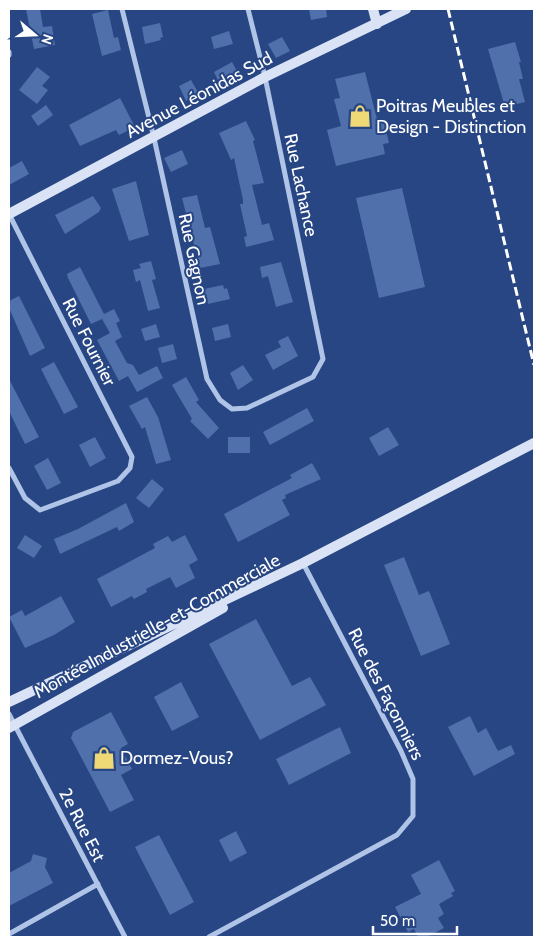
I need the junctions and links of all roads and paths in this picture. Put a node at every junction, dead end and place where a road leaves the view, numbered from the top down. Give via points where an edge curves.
1 (122, 9) edge
2 (248, 9) edge
3 (373, 9) edge
4 (406, 9) edge
5 (377, 24) junction
6 (265, 77) junction
7 (154, 138) junction
8 (9, 214) edge
9 (320, 367) joint
10 (534, 443) edge
11 (9, 468) edge
12 (299, 565) junction
13 (9, 702) edge
14 (9, 714) edge
15 (12, 727) edge
16 (98, 884) junction
17 (9, 934) edge
18 (125, 937) edge
19 (210, 937) edge

1 - 7 street, Rue Gagnon
2 - 6 street, Rue Lachance
3 - 5 main road
4 - 5 main road, Avenue Léonidas Sud
5 - 6 main road, Avenue Léonidas Sud
6 - 7 main road, Avenue Léonidas Sud
6 - 9 street, Rue Lachance via 322,359
7 - 8 main road, Avenue Léonidas Sud
7 - 9 street, Rue Gagnon via 207,379 220,400 232,409 247,408 314,377
8 - 11 street, Rue Fournier via 132,457 130,468 118,481 40,510 25,498
10 - 12 main road, Montée Industrielle-et-Commerciale
12 - 13 main road, Montée Industrielle-et-Commerciale
12 - 15 main road, Montée Industrielle-et-Commerciale
12 - 19 street, Rue des Façonniers via 401,751 413,779 413,816 397,835
14 - 15 street, 2e Rue Est
15 - 16 street, 2e Rue Est
16 - 17 street
16 - 18 street, 2e Rue Est

